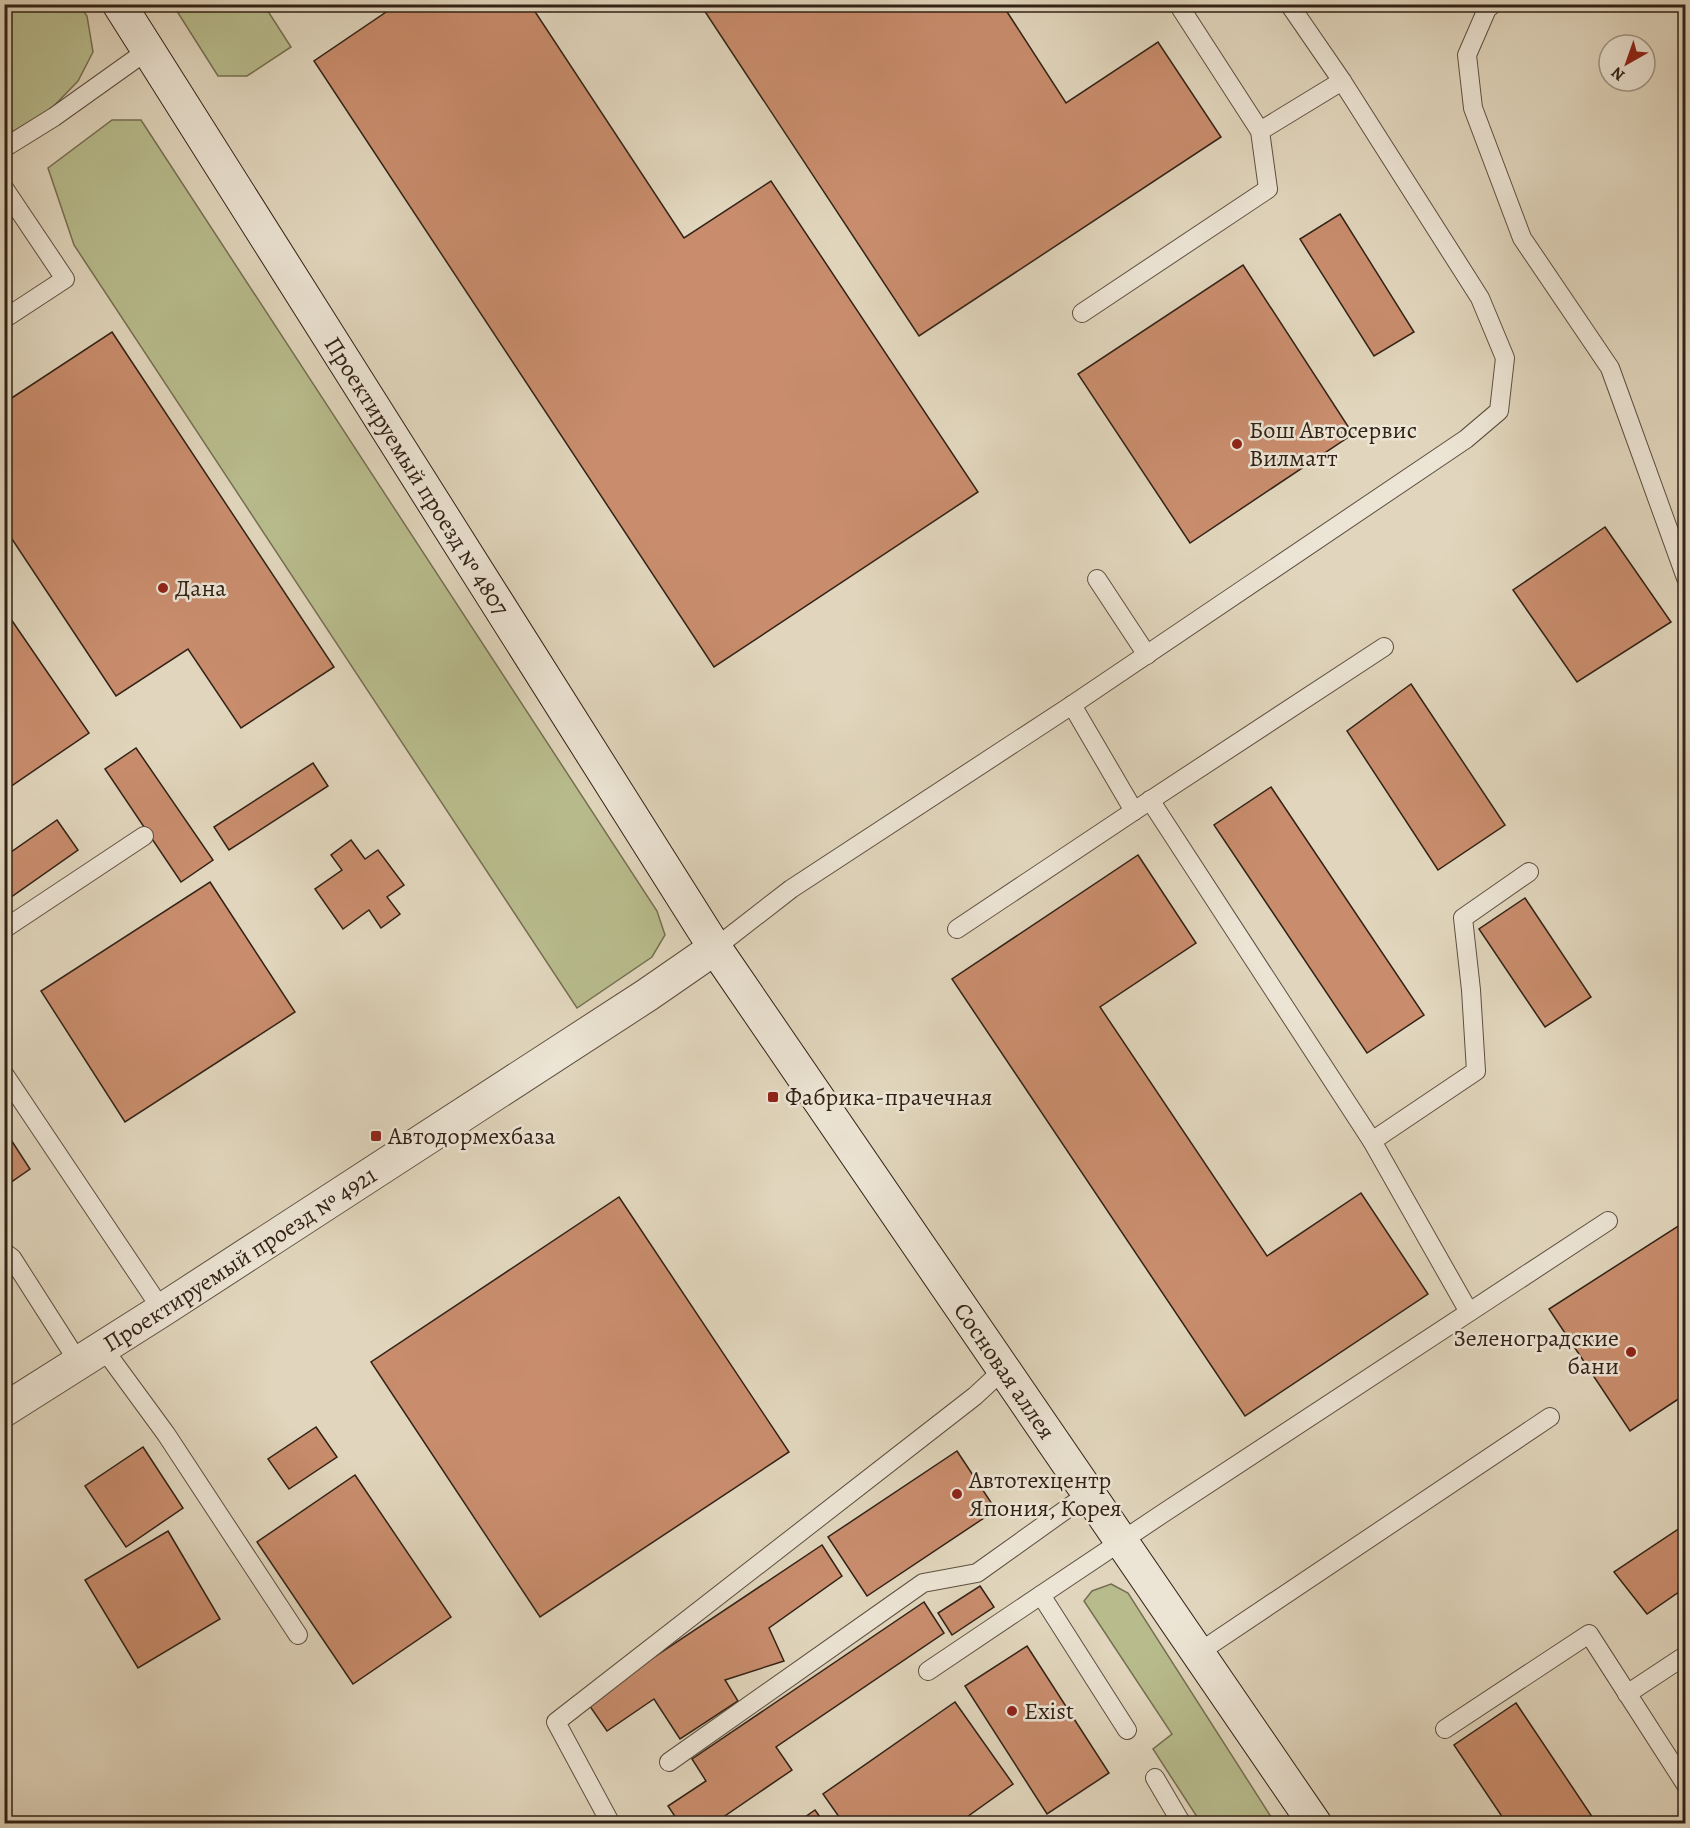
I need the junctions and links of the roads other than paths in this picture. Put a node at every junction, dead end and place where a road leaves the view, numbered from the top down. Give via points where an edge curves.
1 (119, 4) edge
2 (1178, 4) edge
3 (1289, 4) edge
4 (1493, 4) edge
5 (148, 50) junction
6 (1341, 81) junction
7 (1260, 131) junction
8 (4, 148) edge
9 (4, 188) edge
10 (1082, 313) dead end
11 (4, 319) edge
12 (1686, 578) edge
13 (1097, 579) dead end
14 (1384, 647) dead end
15 (1147, 655) junction
16 (1072, 705) junction
17 (1150, 800) junction
18 (1134, 811) junction
19 (144, 836) dead end
20 (1529, 872) dead end
21 (4, 929) edge
22 (957, 929) dead end
23 (715, 948) junction
24 (4, 1074) edge
25 (1372, 1141) junction
26 (1608, 1221) dead end
27 (4, 1252) edge
28 (162, 1310) junction
29 (1469, 1312) junction
30 (91, 1355) junction
31 (1004, 1370) junction
32 (4, 1410) edge
33 (1550, 1417) dead end
34 (1089, 1493) junction
35 (1122, 1540) junction
36 (1041, 1595) junction
37 (298, 1635) dead end
38 (1198, 1653) junction
39 (1686, 1655) edge
40 (928, 1671) dead end
41 (1627, 1694) junction
42 (1445, 1729) dead end
43 (1126, 1730) dead end
44 (669, 1762) dead end
45 (1155, 1778) dead end
46 (1686, 1785) edge
47 (611, 1824) edge
48 (1182, 1824) edge
49 (1315, 1824) edge

1 - 5 main road, Проектируемый проезд № 4807
2 - 7 lane
3 - 6 lane
4 - 12 lane via 1487,9 1467,55 1473,108 1522,238 1610,368
5 - 8 lane
5 - 23 main road, Проектируемый проезд № 4807
6 - 7 lane
6 - 15 lane via 1480,298 1505,358 1499,411 1466,440
7 - 10 lane via 1268,189
9 - 11 lane via 65,279
13 - 15 lane
14 - 17 lane
15 - 16 lane
16 - 18 lane
16 - 23 lane via 791,889
17 - 18 lane
17 - 25 lane
18 - 22 lane
19 - 21 lane
20 - 25 lane via 1463,918 1476,1071
23 - 28 main road, Проектируемый проезд № 4921
23 - 31 main road, Сосновая аллея
24 - 28 lane
25 - 29 lane
26 - 29 lane
27 - 30 lane
28 - 30 main road, Проектируемый проезд № 4921
29 - 35 lane
30 - 32 main road, Проектируемый проезд № 4921
30 - 37 lane via 166,1434
31 - 34 main road, Сосновая аллея
31 - 47 lane via 556,1722
33 - 38 lane
34 - 35 main road, Сосновая аллея
34 - 44 lane via 977,1573 923,1583
35 - 36 lane
35 - 38 main road, Сосновая аллея
36 - 40 lane
36 - 43 lane
38 - 49 main road, Сосновая аллея
39 - 41 lane
41 - 42 lane via 1589,1634
41 - 46 lane
45 - 48 lane

